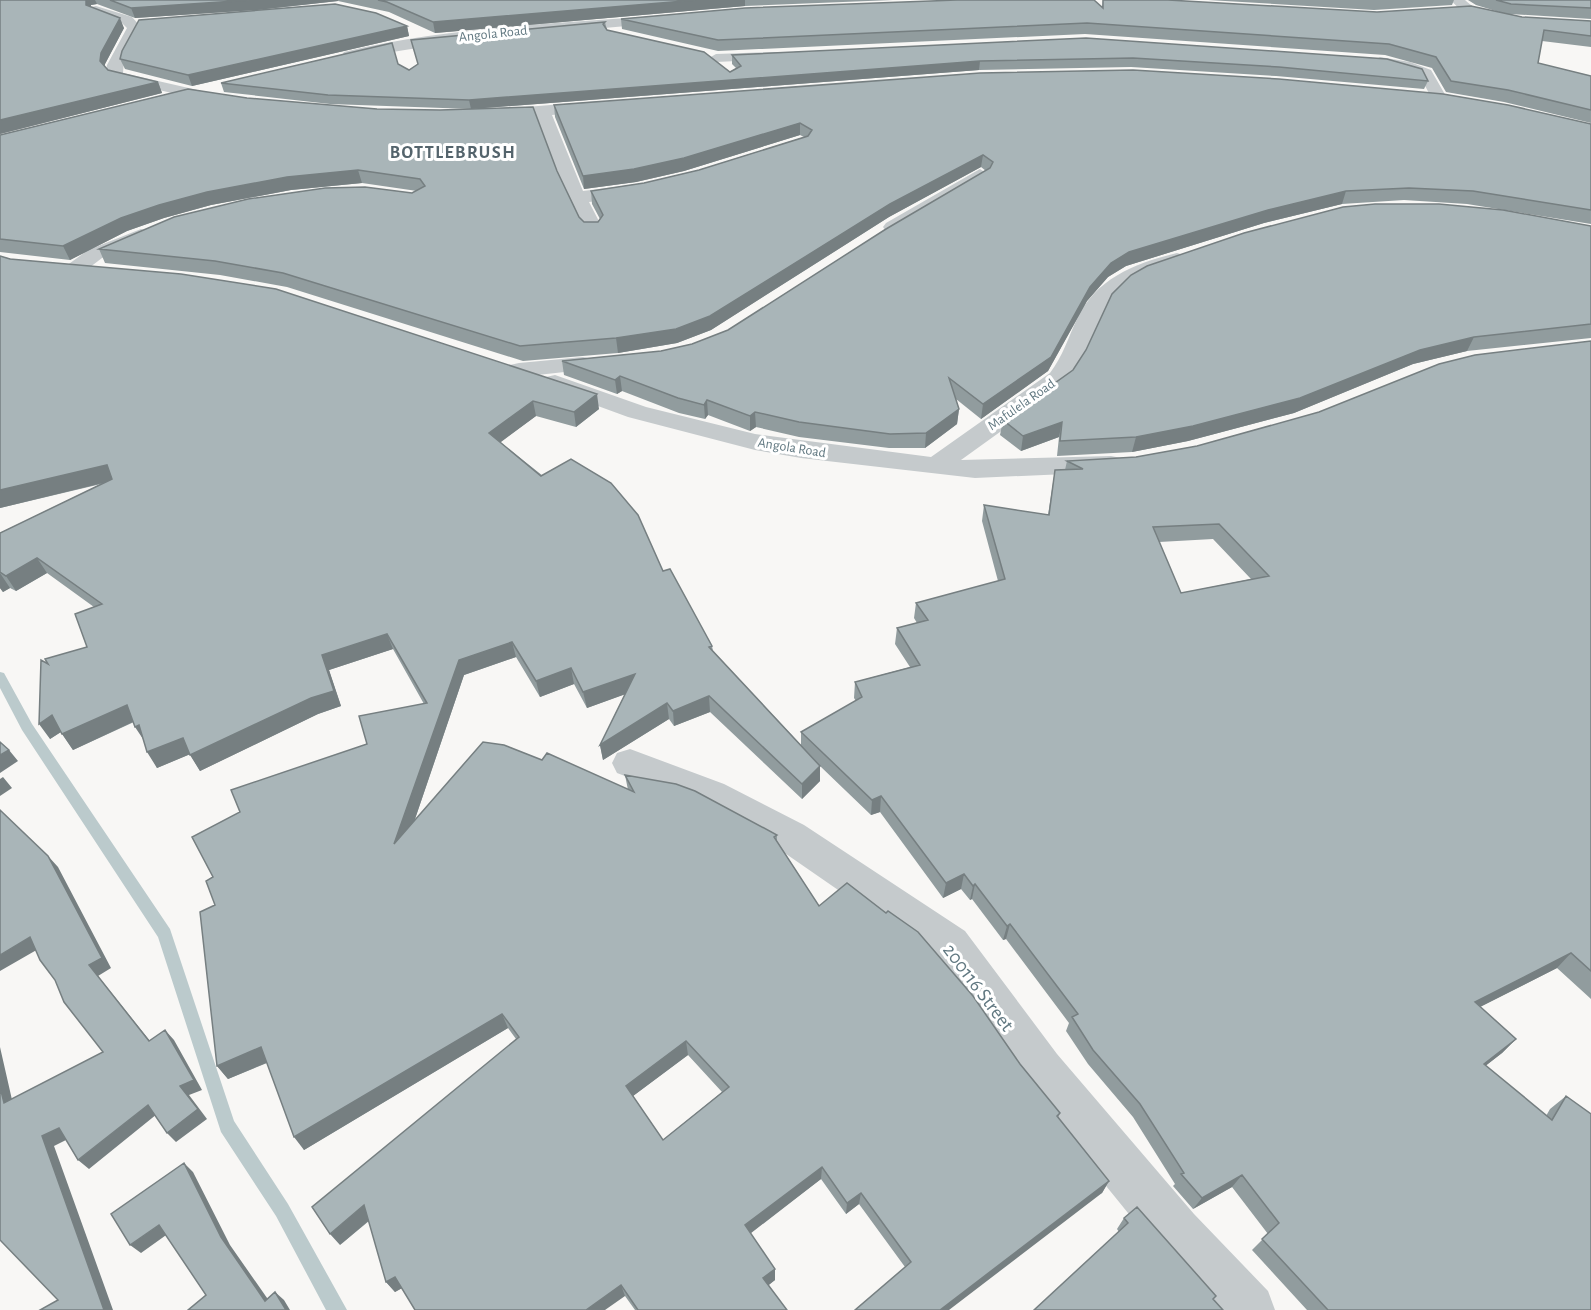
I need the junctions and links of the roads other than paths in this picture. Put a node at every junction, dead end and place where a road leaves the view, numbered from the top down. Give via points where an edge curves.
1 (1463, 5) edge
2 (96, 10) edge
3 (1449, 11) edge
4 (686, 17) edge
5 (606, 24) junction
6 (1591, 25) edge
7 (406, 27) edge
8 (623, 37) edge
9 (433, 39) junction
10 (402, 43) junction
11 (700, 51) edge
12 (794, 53) edge
13 (337, 58) edge
14 (716, 58) junction
15 (408, 60) dead end
16 (1368, 60) edge
17 (733, 76) edge
18 (229, 84) edge
19 (191, 94) junction
20 (1420, 97) edge
21 (1439, 98) junction
22 (236, 101) edge
23 (1457, 101) edge
24 (157, 102) edge
25 (619, 104) edge
26 (543, 112) junction
27 (471, 116) edge
28 (980, 175) edge
29 (651, 187) edge
30 (579, 197) junction
31 (162, 228) edge
32 (593, 229) edge
33 (873, 239) edge
34 (1193, 254) edge
35 (114, 272) edge
36 (602, 362) edge
37 (1132, 462) edge
38 (934, 467) junction
39 (630, 764) dead end
40 (1249, 1310) edge

1 - 3 street
1 - 6 street via 1524,22
2 - 19 street via 139,24 115,61 114,71 125,78
4 - 5 street, Angola Road
5 - 8 street via 610,31
5 - 9 street, Angola Road
7 - 9 street
9 - 10 street, Angola Road
10 - 13 street, Angola Road
10 - 15 street
11 - 14 street
12 - 14 street
14 - 17 street
16 - 21 street via 1405,65 1425,73
18 - 19 street
19 - 22 street
19 - 24 street
20 - 21 street
21 - 23 street
25 - 26 street
26 - 27 street
26 - 30 street
28 - 33 street
29 - 30 street
30 - 32 street
31 - 35 street via 62,268
34 - 38 street, Mafulela Road via 1120,280 1094,307 1073,361 1059,378
36 - 38 street, Angola Road via 510,367 637,412 755,442
37 - 38 street, Angola Road via 998,470
39 - 40 street, 200116 Street via 711,794 790,836 950,944 1041,1070 1176,1232

